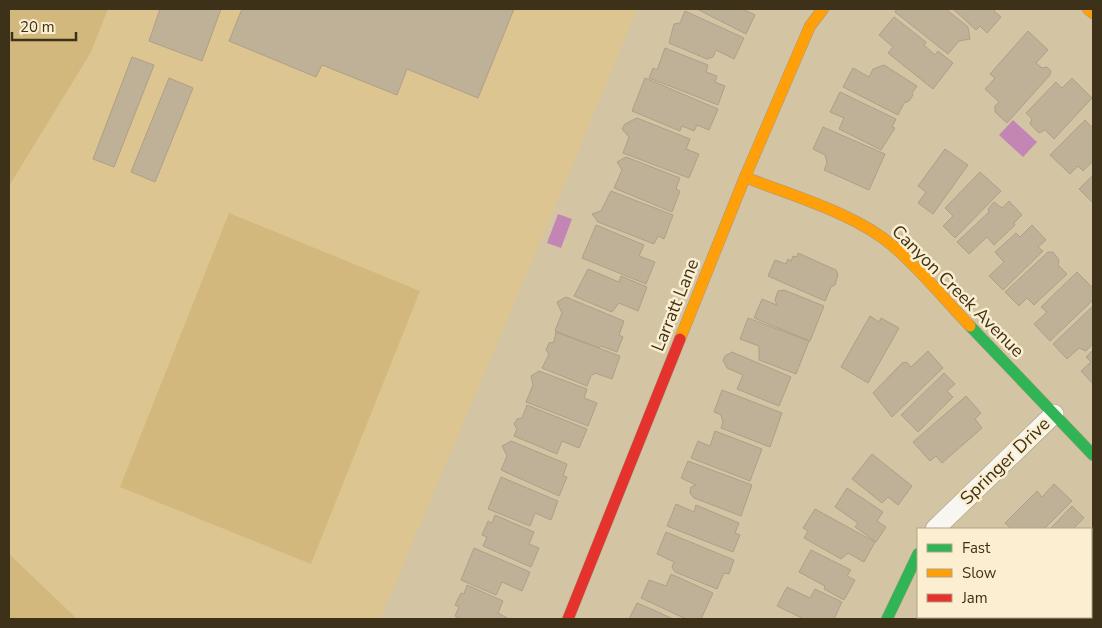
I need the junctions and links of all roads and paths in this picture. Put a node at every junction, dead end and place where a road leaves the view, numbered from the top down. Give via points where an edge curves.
1 (823, 9) edge
2 (1088, 9) edge
3 (1093, 13) edge
4 (745, 177) junction
5 (1054, 414) junction
6 (1093, 454) edge
7 (936, 528) edge
8 (917, 556) edge
9 (568, 619) edge
10 (887, 619) edge

1 - 4 street, Larratt Lane via 810,26
2 - 3 street
4 - 5 street, Canyon Creek Avenue via 846,216 893,246
4 - 9 street, Larratt Lane
5 - 6 street, Canyon Creek Avenue
5 - 7 street, Springer Drive
8 - 10 street

